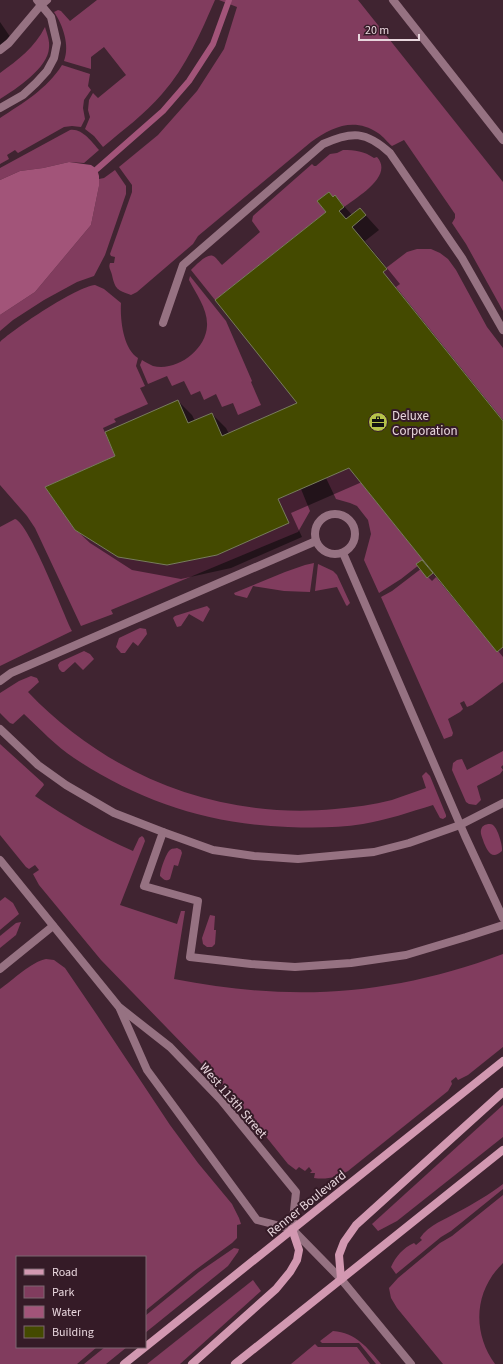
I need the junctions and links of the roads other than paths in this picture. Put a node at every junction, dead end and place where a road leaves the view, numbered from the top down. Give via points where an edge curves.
1 (393, 0) edge
2 (42, 2) edge
3 (0, 50) edge
4 (0, 108) edge
5 (503, 140) edge
6 (163, 323) dead end
7 (503, 330) edge
8 (316, 541) junction
9 (343, 553) junction
10 (0, 681) edge
11 (0, 729) edge
12 (503, 803) edge
13 (460, 824) junction
14 (163, 832) junction
15 (0, 860) edge
16 (503, 918) edge
17 (503, 925) edge
18 (54, 926) junction
19 (0, 969) edge
20 (119, 1007) junction
21 (503, 1062) edge
22 (503, 1092) edge
23 (503, 1150) edge
24 (292, 1229) junction
25 (341, 1279) junction
26 (146, 1346) edge
27 (144, 1348) edge
28 (124, 1364) edge
29 (192, 1364) edge
30 (234, 1364) edge
31 (411, 1364) edge

1 - 5 street
2 - 3 street via 9,43
2 - 4 street via 51,18 57,43 54,58 36,83 23,95
6 - 7 street via 183,266 323,144 338,137 353,135 366,136 378,142 390,153 462,258
8 - 9 street via 327,553
8 - 9 street via 315,531 321,520 333,514 347,517 355,528 356,535 351,548
8 - 10 street via 11,673
9 - 13 street
11 - 14 street via 38,765 66,785 114,813
12 - 13 street
13 - 14 street via 409,843 374,852 298,859 213,850
13 - 16 street
14 - 17 street via 144,886 198,900 190,957 295,966 351,963 406,955
15 - 18 street, West 113th Street
18 - 19 street
18 - 20 street, West 113th Street
20 - 24 street, West 113th Street via 147,1070 257,1220
20 - 24 street, West 113th Street via 170,1048 221,1100 296,1192
21 - 24 main road, Renner Boulevard
22 - 25 main road via 356,1225 344,1242 339,1255
23 - 25 main road
24 - 25 street
24 - 26 main road, Renner Boulevard
24 - 29 main road via 299,1250 290,1272 276,1289
25 - 30 main road
25 - 31 street
27 - 28 main road, Renner Boulevard

